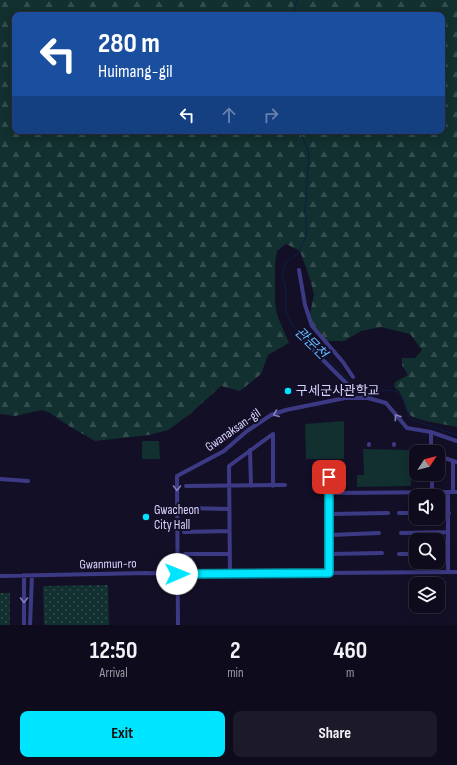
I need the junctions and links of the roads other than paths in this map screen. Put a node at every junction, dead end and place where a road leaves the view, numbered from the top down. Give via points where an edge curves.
1 (299, 270) dead end
2 (303, 340) dead end
3 (353, 377) dead end
4 (352, 398) junction
5 (431, 432) junction
6 (457, 441) edge
7 (432, 445) edge
8 (250, 450) junction
9 (445, 458) edge
10 (455, 462) edge
11 (329, 477) dead end
12 (0, 479) edge
13 (28, 481) dead end
14 (285, 485) dead end
15 (186, 486) dead end
16 (229, 486) junction
17 (251, 486) junction
18 (273, 486) junction
19 (453, 492) edge
20 (330, 493) junction
21 (409, 493) edge
22 (184, 508) dead end
23 (229, 509) junction
24 (388, 513) dead end
25 (399, 513) dead end
26 (409, 513) edge
27 (445, 513) edge
28 (449, 513) junction
29 (330, 514) junction
30 (229, 531) junction
31 (184, 532) dead end
32 (448, 532) junction
33 (378, 533) dead end
34 (401, 533) dead end
35 (330, 535) junction
36 (382, 553) dead end
37 (184, 554) dead end
38 (229, 554) junction
39 (330, 554) junction
40 (399, 554) dead end
41 (409, 554) edge
42 (448, 554) joint
43 (448, 572) junction
44 (457, 572) edge
45 (329, 573) junction
46 (177, 574) junction
47 (230, 574) junction
48 (0, 576) edge
49 (24, 576) junction
50 (32, 576) junction
51 (24, 625) edge
52 (30, 625) edge
53 (178, 625) edge

1 - 3 street via 305,305 312,326
2 - 4 street via 350,387
5 -> 4 street, Gwanaksan-gil via 407,428 386,403 368,398
4 -> 46 street, Gwanaksan-gil via 271,415 224,451 177,476
5 - 6 street, Gwanaksan-gil
5 - 7 street
8 - 16 street via 229,466
8 - 17 street
8 - 18 street via 273,434
9 - 10 street
10 - 19 street
11 - 20 street
12 - 13 street
14 - 18 street
15 - 16 street
16 - 17 street
16 - 23 street
17 - 18 street
19 - 28 street
20 - 21 street
20 - 29 street
22 - 23 street
23 - 30 street
24 - 29 street
25 - 26 street
27 - 28 street
28 - 32 street
29 - 35 street
30 - 31 street
30 - 38 street
32 - 34 street
32 - 42 street
33 - 35 street
35 - 39 street
36 - 39 street
37 - 38 street
38 - 47 street
39 - 45 street
40 - 41 street
42 - 43 street
43 - 44 street, Gwanmun-ro
43 - 45 street, Gwanmun-ro
45 - 47 street, Gwanmun-ro
46 - 47 street, Gwanmun-ro
46 - 50 street, Gwanmun-ro
46 - 53 street
48 - 49 street, Gwanmun-ro
49 - 50 street, Gwanmun-ro
49 -> 51 street
50 - 52 street

